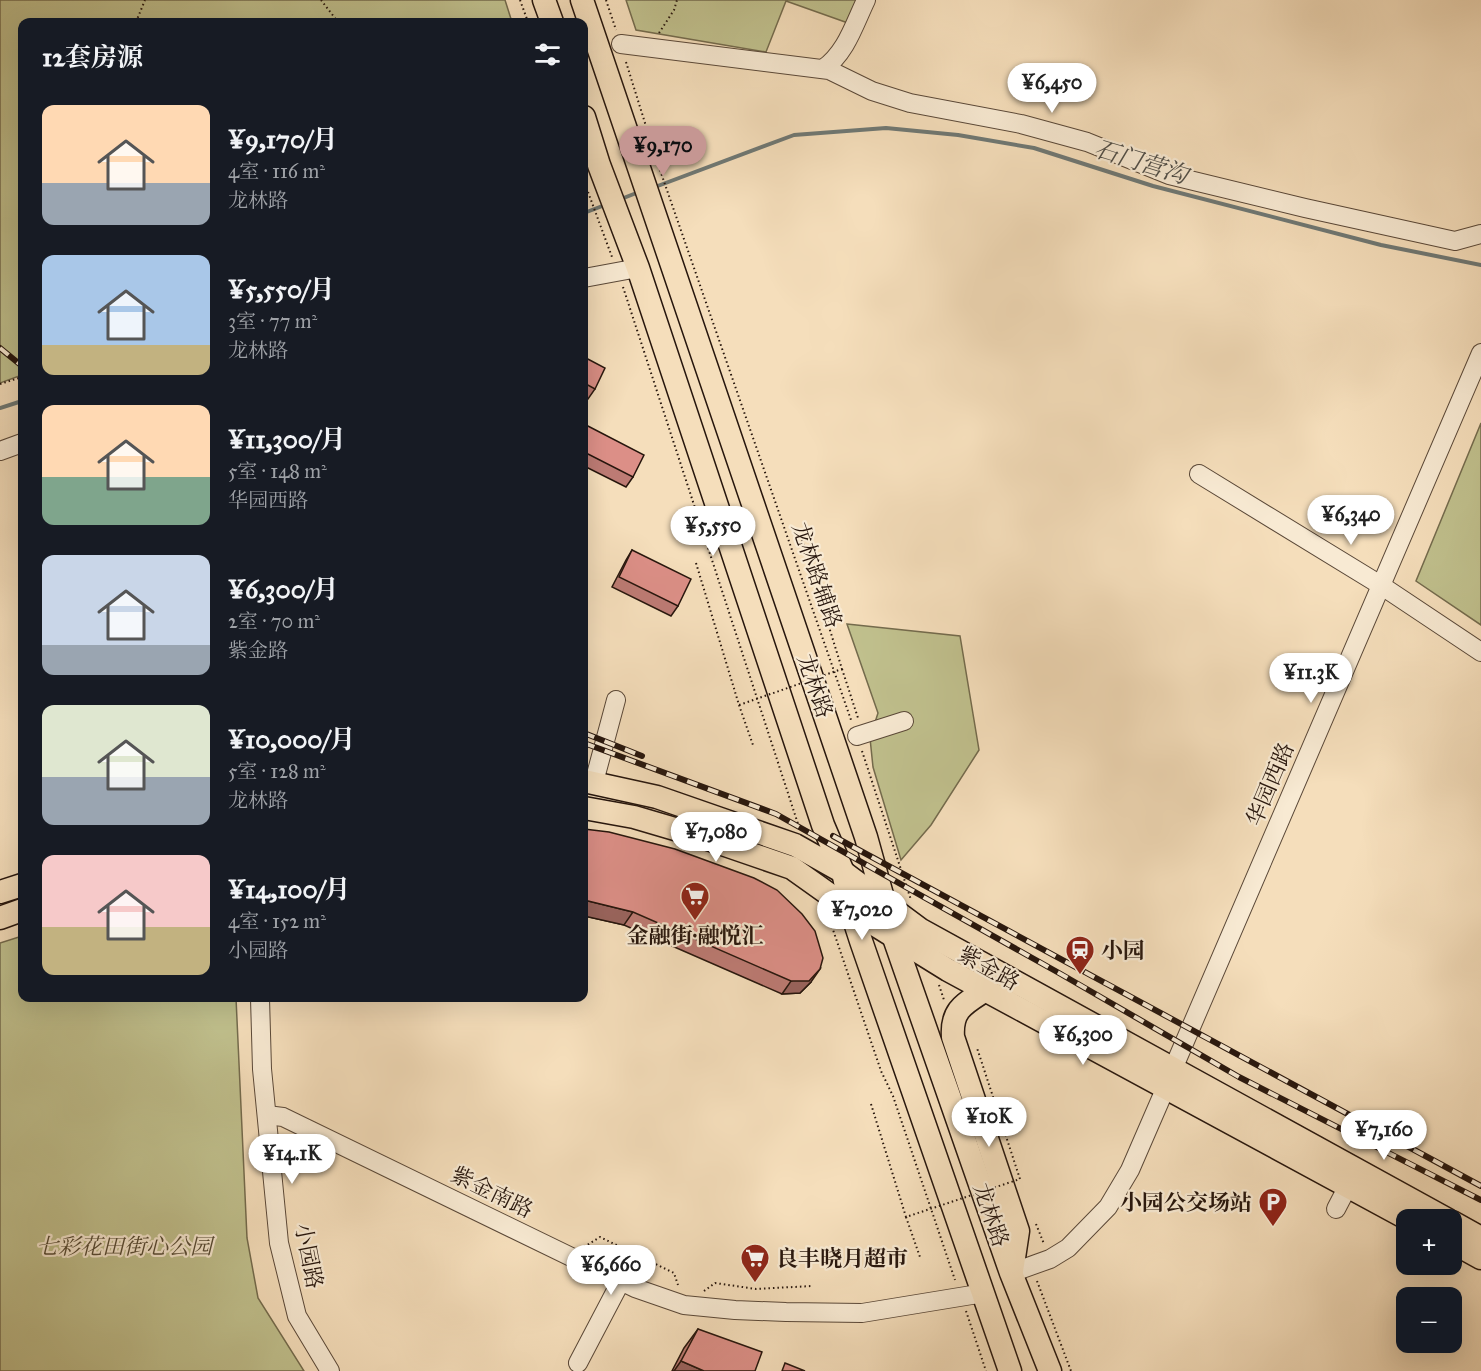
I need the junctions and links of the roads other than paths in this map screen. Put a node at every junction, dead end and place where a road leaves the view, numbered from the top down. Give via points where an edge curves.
1 (544, 0) edge
2 (582, 0) edge
3 (866, 0) edge
4 (551, 18) edge
5 (629, 45) road end
6 (823, 69) junction
7 (588, 130) edge
8 (1481, 234) edge
9 (628, 270) junction
10 (588, 277) edge
11 (1481, 353) edge
12 (18, 444) edge
13 (0, 451) edge
14 (1199, 474) dead end
15 (1382, 586) junction
16 (1481, 652) edge
17 (616, 700) dead end
18 (904, 721) dead end
19 (857, 736) road end
20 (589, 781) edge
21 (588, 809) edge
22 (843, 872) junction
23 (18, 886) edge
24 (0, 892) edge
25 (885, 905) junction
26 (851, 910) junction
27 (18, 911) edge
28 (0, 918) edge
29 (894, 938) junction
30 (984, 991) junction
31 (260, 1002) edge
32 (1170, 1078) junction
33 (267, 1115) junction
34 (1348, 1186) junction
35 (1336, 1209) dead end
36 (1426, 1209) edge
37 (1396, 1212) edge
38 (1462, 1228) edge
39 (1481, 1238) edge
40 (1462, 1248) edge
41 (1481, 1258) edge
42 (1011, 1273) junction
43 (621, 1281) junction
44 (984, 1293) junction
45 (576, 1367) edge
46 (330, 1371) edge
47 (595, 1371) edge
48 (1011, 1371) edge
49 (1050, 1371) edge

1 - 4 main road
2 - 25 main road, 龙林路 via 664,211
3 - 6 street via 844,48
5 - 6 street
6 - 8 street via 872,92 1087,142 1169,175 1455,241
7 - 9 main road, 龙林路 via 612,229
9 - 10 street
9 - 22 main road, 龙林路 via 823,825
11 - 15 street, 华园西路
12 - 13 street
14 - 15 street
15 - 16 street
15 - 32 street, 华园西路
17 - 20 street
18 - 19 street
20 - 22 main road, 紫金路 via 668,801 807,849
21 - 26 main road, 紫金路 via 634,817 792,868
22 - 25 main road, 紫金路
22 - 26 main road, 龙林路
23 - 24 main road
25 - 29 main road, 龙林路
25 - 32 main road, 紫金路
26 - 29 main road, 紫金路
26 - 44 main road, 龙林路
27 - 28 main road
29 - 30 main road, 紫金路
29 - 42 main road, 龙林路
30 - 32 main road, 紫金路
30 - 42 main road via 955,1015 953,1037 1018,1231
31 - 33 street, 小园路
32 - 34 main road, 紫金路
32 - 36 main road, 紫金路
32 - 42 street, 华园西路 via 1130,1170 1108,1207 1068,1248
33 - 43 street, 紫金南路 via 283,1117
33 - 46 street, 小园路 via 279,1243 297,1316
34 - 35 street
34 - 37 main road, 紫金路
38 - 39 main road
40 - 41 main road
42 - 49 main road, 龙林路
43 - 44 street, 紫金南路 via 684,1305 786,1312 861,1312
43 - 45 street
44 - 48 main road, 龙林路
45 - 47 street

